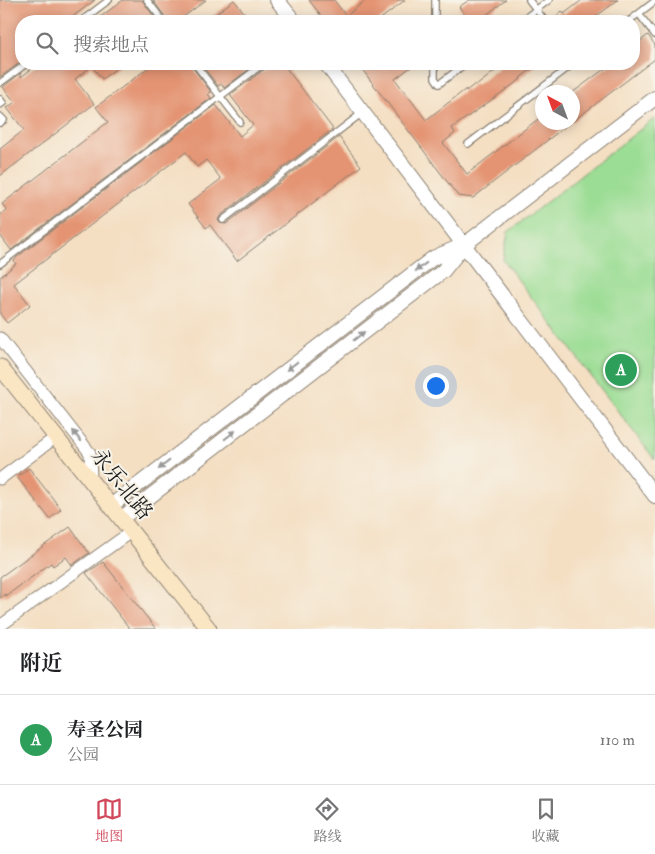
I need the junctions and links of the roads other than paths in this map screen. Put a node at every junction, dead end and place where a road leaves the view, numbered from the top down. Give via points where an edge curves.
1 (109, 0) edge
2 (147, 0) edge
3 (277, 0) edge
4 (435, 0) edge
5 (529, 0) edge
6 (549, 0) edge
7 (655, 1) edge
8 (536, 10) junction
9 (639, 14) edge
10 (89, 15) edge
11 (158, 15) edge
12 (289, 15) edge
13 (435, 15) edge
14 (529, 15) edge
15 (540, 15) edge
16 (640, 15) edge
17 (655, 35) edge
18 (18, 70) edge
19 (200, 70) edge
20 (255, 70) edge
21 (331, 70) edge
22 (435, 70) edge
23 (457, 70) edge
24 (565, 70) edge
25 (0, 84) edge
26 (220, 96) junction
27 (655, 98) edge
28 (0, 99) edge
29 (0, 105) edge
30 (363, 112) junction
31 (0, 116) edge
32 (240, 122) dead end
33 (0, 123) edge
34 (468, 144) dead end
35 (223, 220) dead end
36 (464, 245) junction
37 (0, 264) edge
38 (0, 338) edge
39 (0, 367) edge
40 (56, 437) junction
41 (0, 479) edge
42 (91, 480) junction
43 (655, 496) edge
44 (112, 506) junction
45 (122, 518) junction
46 (132, 531) junction
47 (0, 626) edge
48 (207, 628) edge

1 - 10 lane
2 - 11 lane
3 - 12 street
4 - 13 lane
5 - 8 lane
6 - 8 lane
7 - 9 lane
8 - 14 lane
8 - 15 lane
16 - 17 lane
18 - 25 lane
19 - 26 lane
20 - 26 lane
21 - 30 street
22 - 23 lane via 439,84
24 - 34 lane
26 - 32 lane
26 - 37 lane
27 - 36 street
28 - 29 lane via 3,103
30 - 35 lane
30 - 36 street
31 - 33 lane via 4,120
36 - 43 street
36 -> 44 street via 433,258
45 -> 36 street via 443,271
42 -> 38 street via 90,453
39 - 40 main road, 永乐北路
40 - 41 street
40 - 42 main road, 永乐北路
42 - 44 main road, 永乐北路
44 - 45 main road, 永乐北路
45 - 46 main road, 永乐北路
46 - 47 street
46 - 48 main road, 永乐北路

